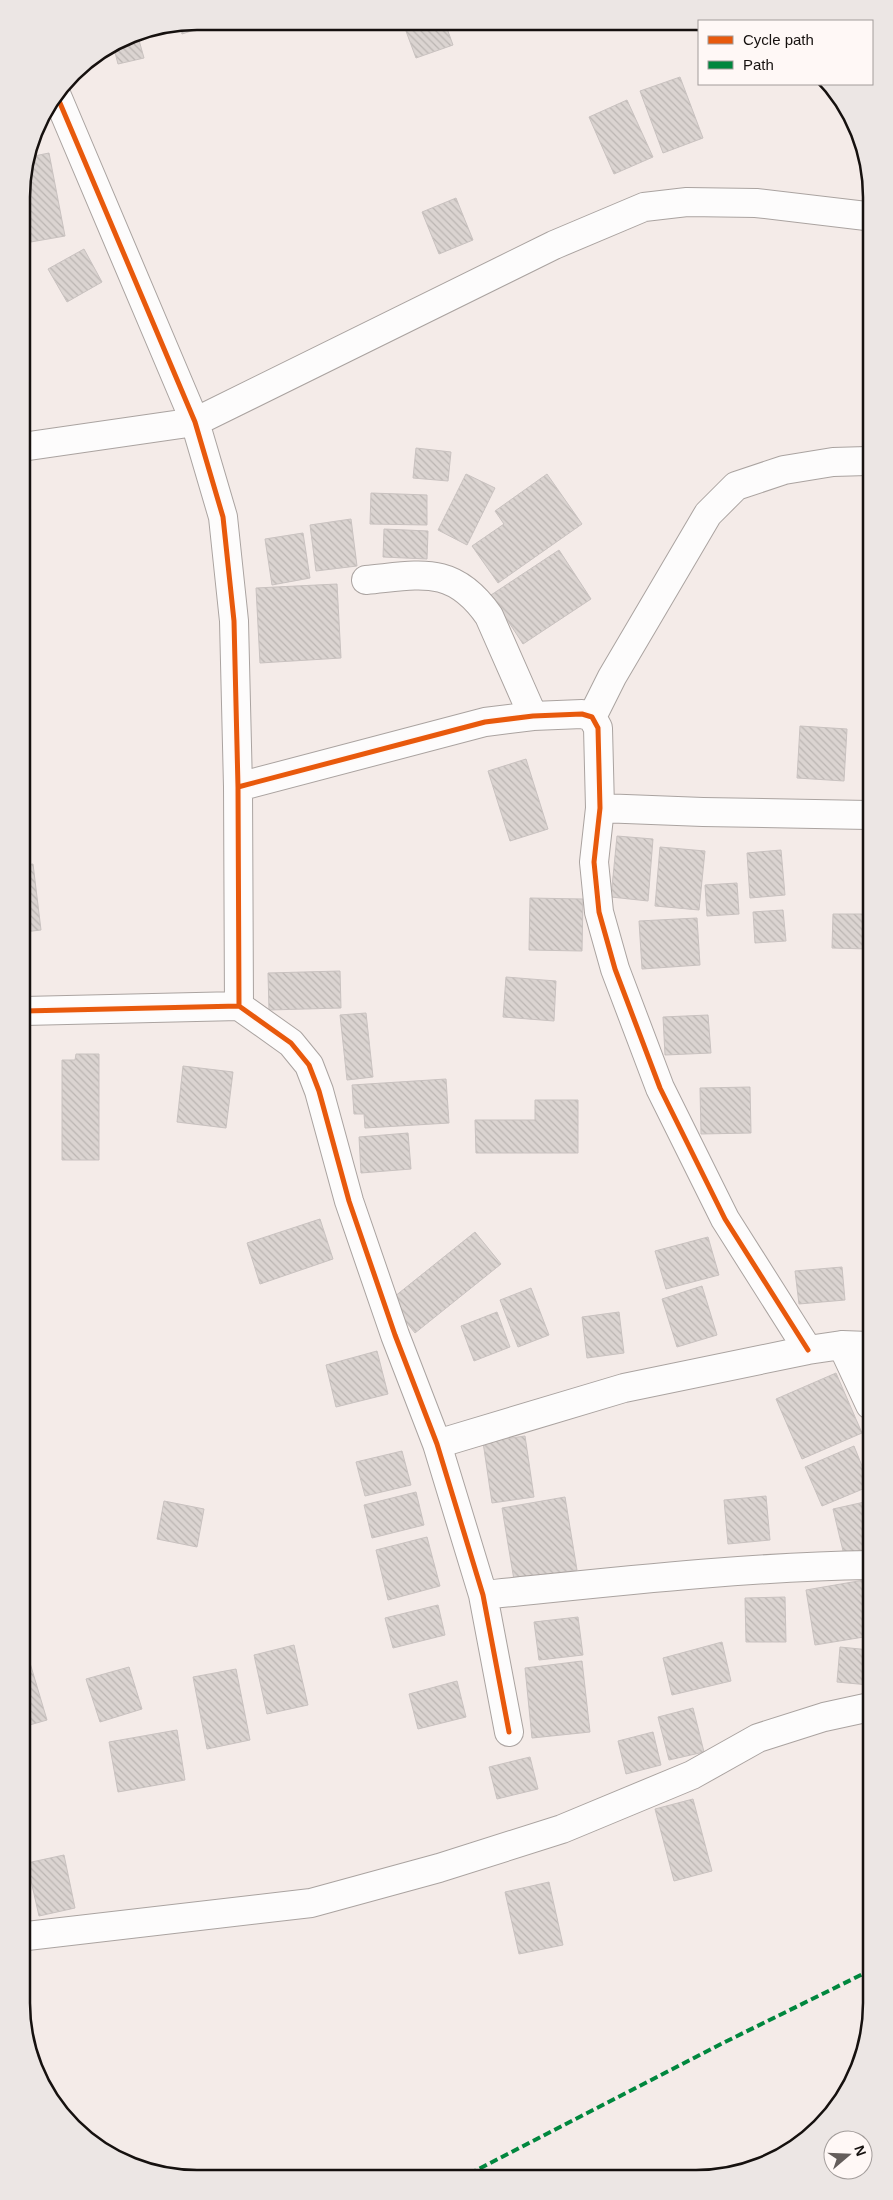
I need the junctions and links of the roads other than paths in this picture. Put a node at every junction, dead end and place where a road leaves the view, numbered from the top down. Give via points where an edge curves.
1 (59, 102) edge
2 (863, 216) edge
3 (195, 422) junction
4 (30, 446) edge
5 (863, 461) edge
6 (366, 580) dead end
7 (532, 716) junction
8 (592, 717) junction
9 (238, 787) junction
10 (600, 808) junction
11 (863, 815) edge
12 (239, 1006) junction
13 (30, 1011) edge
14 (842, 1345) junction
15 (863, 1346) edge
16 (808, 1350) junction
17 (863, 1390) edge
18 (437, 1444) junction
19 (863, 1565) edge
20 (483, 1595) junction
21 (863, 1709) edge
22 (509, 1732) dead end
23 (30, 1936) edge

1 - 3 street
2 - 3 street via 756,204 687,202 644,207 554,245
3 - 4 street
3 - 9 street via 223,517 234,621
5 - 8 street via 784,470 736,486 708,514
6 - 7 street via 426,575 441,577 468,590 489,616
7 - 8 street via 582,714
7 - 9 street via 485,722
8 - 10 street via 598,728
9 - 12 street
10 - 11 street
10 - 16 street via 594,862 599,912 615,969 660,1088 725,1219
12 - 13 street
12 - 18 street via 291,1042 309,1065 349,1201
14 - 15 street
14 - 16 street
14 - 17 street
16 - 18 street via 624,1388
18 - 20 street
19 - 20 street via 681,1576
20 - 22 street
21 - 23 street via 758,1738 692,1775 562,1829 439,1868 311,1903

